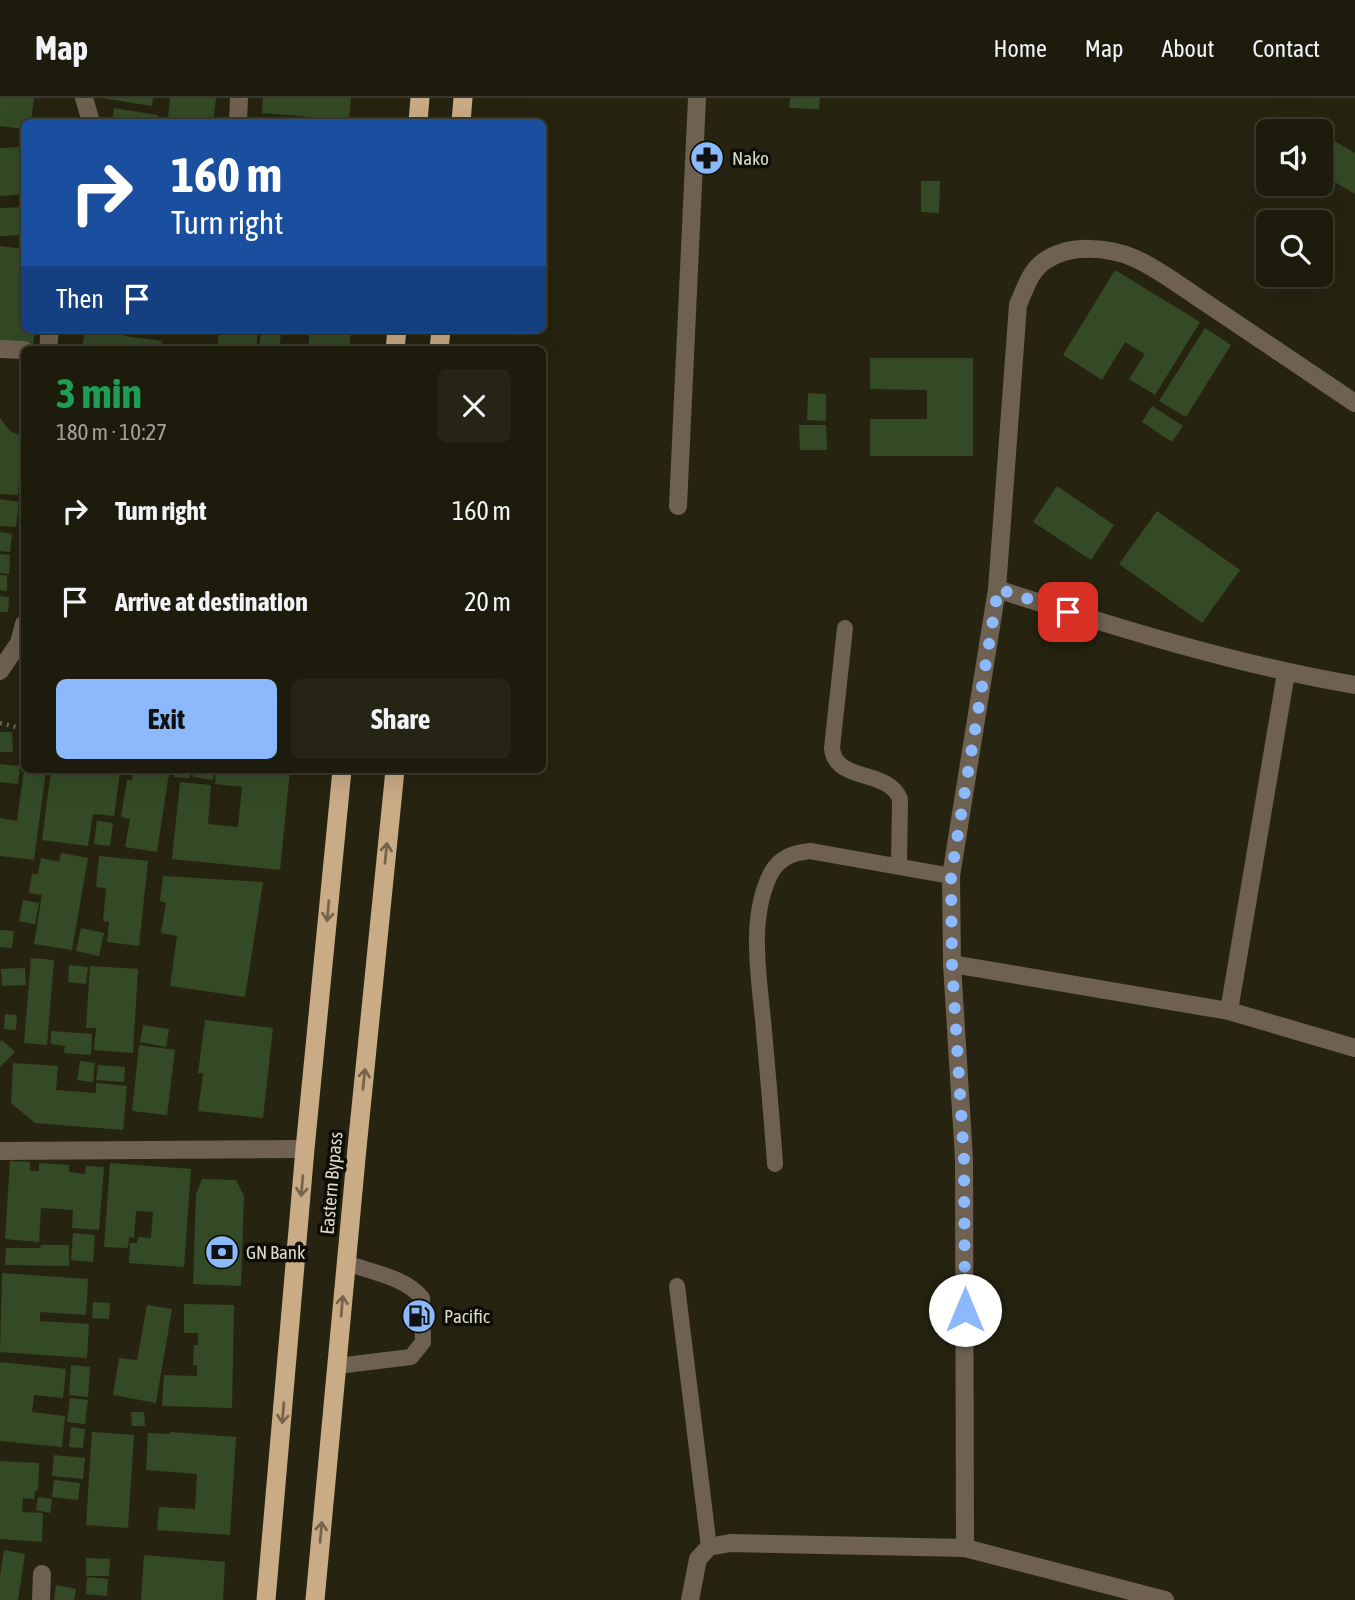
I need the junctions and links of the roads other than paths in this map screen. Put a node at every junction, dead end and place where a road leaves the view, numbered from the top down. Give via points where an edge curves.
1 (84, 98) edge
2 (239, 98) edge
3 (420, 98) edge
4 (463, 98) edge
5 (697, 98) edge
6 (90, 119) edge
7 (238, 119) edge
8 (418, 119) edge
9 (461, 119) edge
10 (0, 349) edge
11 (21, 351) edge
12 (1355, 403) edge
13 (678, 506) dead end
14 (998, 589) junction
15 (845, 628) dead end
16 (21, 635) edge
17 (0, 671) edge
18 (1286, 673) junction
19 (1355, 685) edge
20 (342, 773) edge
21 (395, 773) edge
22 (899, 866) junction
23 (951, 876) junction
24 (952, 964) junction
25 (1229, 1011) junction
26 (1355, 1048) edge
27 (305, 1149) junction
28 (0, 1152) edge
29 (775, 1164) dead end
30 (346, 1263) junction
31 (677, 1286) dead end
32 (337, 1366) junction
33 (709, 1547) junction
34 (965, 1548) junction
35 (42, 1574) dead end
36 (41, 1600) edge
37 (267, 1600) edge
38 (315, 1600) edge
39 (690, 1600) edge
40 (1165, 1600) edge

1 - 6 street
2 - 7 street
3 - 8 highway
4 - 9 highway
5 - 13 street
10 - 11 street
12 - 14 street via 1135,258 1084,249 1045,260 1033,272 1018,305
14 - 18 street via 1138,635
14 - 23 street
15 - 22 lane via 832,759 898,793
16 - 17 street
18 - 19 street
18 - 25 street
20 -> 27 highway, Eastern Bypass
30 -> 21 highway, Eastern Bypass
22 - 23 lane
22 - 29 lane via 810,851 791,853 772,872 757,942
23 - 24 street
24 - 25 street
24 - 34 street via 964,1159
25 - 26 street
27 - 28 street
27 -> 37 highway, Eastern Bypass
32 -> 30 highway, Eastern Bypass
30 - 32 lane via 407,1285 422,1298 423,1342 411,1357
31 - 33 lane
38 -> 32 highway, Eastern Bypass
33 - 34 street via 730,1543
33 - 39 street via 698,1559
34 - 40 street
35 - 36 street

